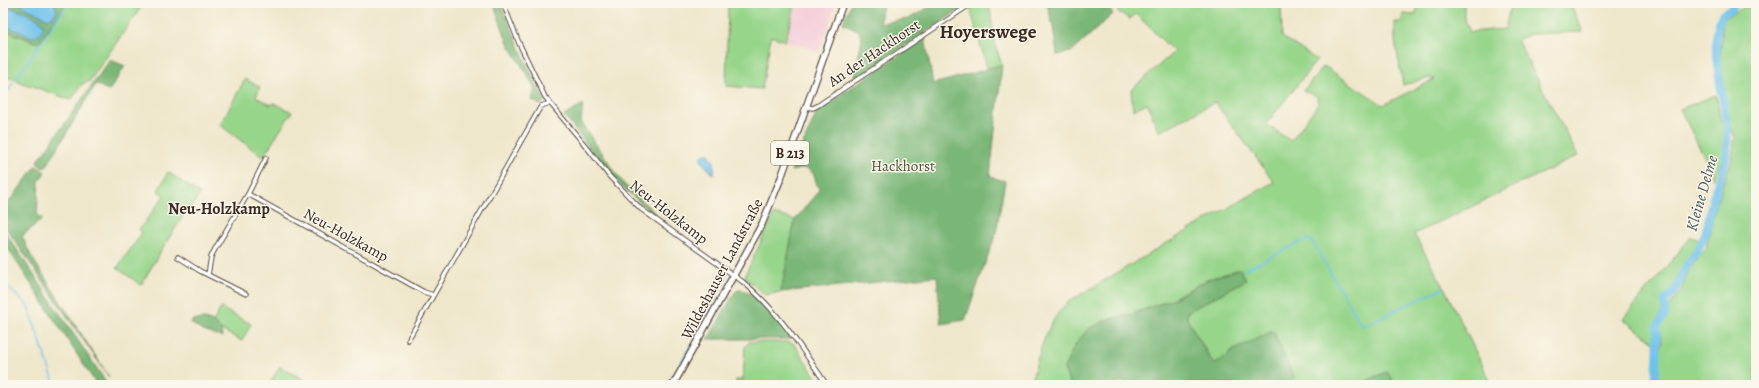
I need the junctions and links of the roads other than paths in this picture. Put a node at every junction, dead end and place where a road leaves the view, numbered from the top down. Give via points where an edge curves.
1 (503, 3) edge
2 (843, 3) edge
3 (977, 3) edge
4 (1698, 3) edge
5 (1724, 3) edge
6 (550, 103) junction
7 (806, 107) junction
8 (266, 158) dead end
9 (248, 194) junction
10 (178, 257) dead end
11 (208, 275) junction
12 (734, 276) junction
13 (246, 294) dead end
14 (433, 295) junction
15 (408, 340) dead end
16 (673, 385) edge
17 (827, 385) edge

1 - 6 street, Neu-Holzkamp via 536,80
2 - 7 main road, Wildeshauser Landstraße / B 213
3 - 7 street, An der Hackhorst via 968,6 813,108
4 - 5 main road
6 - 12 street, Neu-Holzkamp via 609,176 641,209
6 - 14 street via 540,106
7 - 12 main road, Wildeshauser Landstraße / B 213 via 762,224
8 - 9 street
9 - 11 street via 213,253
9 - 14 street, Neu-Holzkamp
10 - 11 street
11 - 13 street
12 - 16 main road, Wildeshauser Landstraße / B 213
12 - 17 street, Neu-Holzkamp via 759,295 774,312
14 - 15 street

